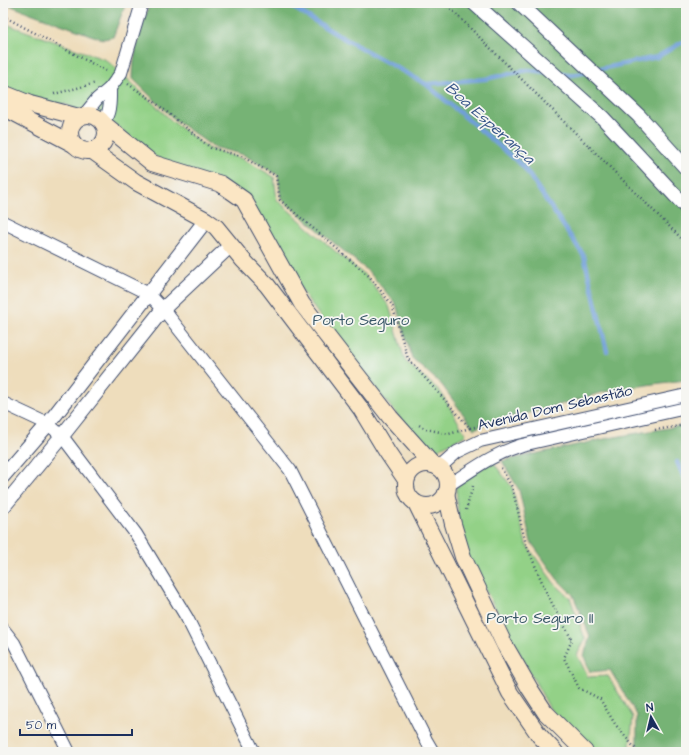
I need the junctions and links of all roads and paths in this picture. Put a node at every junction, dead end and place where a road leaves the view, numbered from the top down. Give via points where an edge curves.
1 (142, 3) edge
2 (445, 3) edge
3 (474, 3) edge
4 (519, 3) edge
5 (3, 16) edge
6 (3, 73) edge
7 (118, 77) junction
8 (15, 81) dead end
9 (110, 88) junction
10 (3, 93) edge
11 (51, 95) dead end
12 (3, 108) edge
13 (82, 116) junction
14 (104, 124) junction
15 (75, 145) junction
16 (91, 150) junction
17 (686, 168) edge
18 (686, 207) edge
19 (206, 220) junction
20 (3, 222) edge
21 (686, 243) edge
22 (231, 245) junction
23 (149, 294) junction
24 (163, 309) junction
25 (686, 396) edge
26 (3, 403) edge
27 (686, 408) edge
28 (415, 422) dead end
29 (48, 424) junction
30 (62, 436) junction
31 (499, 463) dead end
32 (436, 467) junction
33 (3, 476) edge
34 (406, 480) junction
35 (473, 484) dead end
36 (447, 490) junction
37 (416, 503) junction
38 (3, 507) edge
39 (466, 512) dead end
40 (3, 629) edge
41 (69, 752) edge
42 (254, 752) edge
43 (434, 752) edge
44 (556, 752) edge
45 (584, 752) edge
46 (638, 752) edge

1 - 7 street
2 - 21 path
3 - 18 street via 603,118
4 - 17 street via 639,116
5 - 7 path
6 - 8 path
7 - 9 street
7 - 11 path
7 - 28 path via 152,100 211,148 241,156 276,176 280,200 369,276 392,305 408,359 470,428 449,434 426,429
9 - 13 street
9 - 14 street via 110,106
10 - 13 main road via 30,104
12 - 15 main road
13 - 14 main road via 92,114
13 - 15 main road via 71,127 70,133
14 - 16 main road via 104,141
14 - 32 main road via 152,163 221,184 244,200 302,304 390,417
15 - 16 main road
16 - 19 main road via 136,182
19 - 22 main road
19 - 23 street
20 - 23 street
22 - 24 street
22 - 34 main road via 267,285 361,409
23 - 24 street
23 - 29 street
24 - 30 street
24 - 43 street via 290,470
25 - 32 street, Avenida Dom Sebastião via 480,441 457,452
26 - 29 street
27 - 36 street, Avenida Dom Sebastião via 504,451 481,463
29 - 30 street
29 - 33 street
30 - 38 street
30 - 42 street via 136,534 187,618
31 - 46 path via 512,487 526,544 547,594 572,640 564,658 579,688 600,699 615,724
32 - 34 main road via 420,465 414,468
32 - 36 main road via 447,479
34 - 37 main road via 407,493
35 - 39 path
36 - 37 main road via 442,499 430,506
36 - 45 main road via 453,524 463,557 504,644 545,712
37 - 44 main road via 510,693 539,735
40 - 41 street via 14,643

